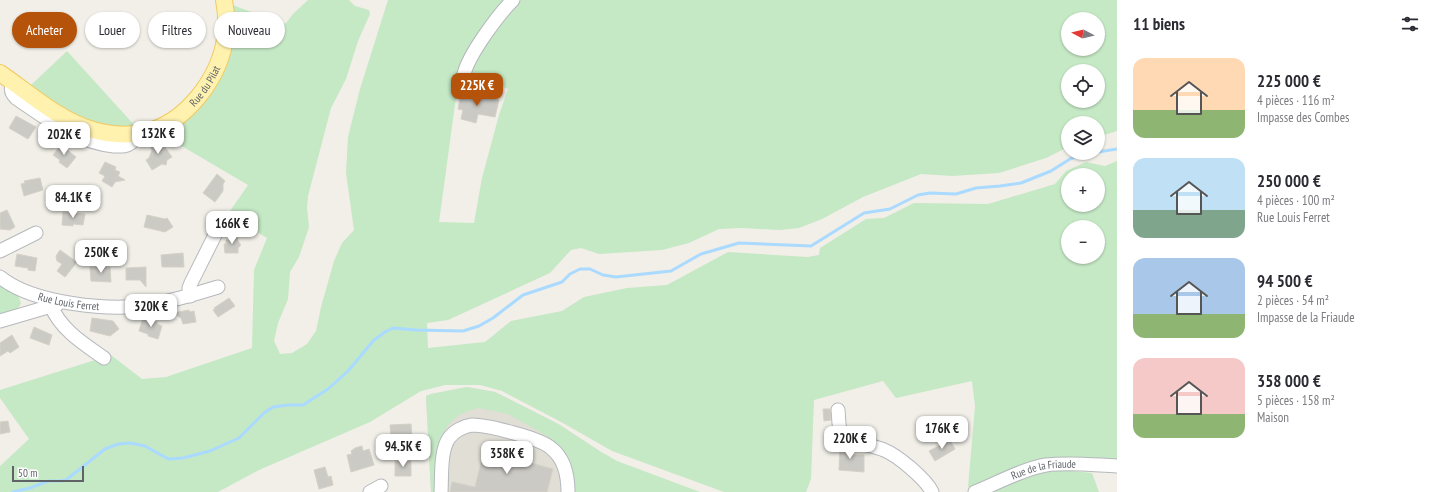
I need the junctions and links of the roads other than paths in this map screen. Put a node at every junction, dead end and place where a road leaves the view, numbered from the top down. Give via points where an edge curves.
1 (224, 0) edge
2 (513, 0) edge
3 (0, 73) edge
4 (464, 74) dead end
5 (36, 233) dead end
6 (215, 234) dead end
7 (0, 251) edge
8 (0, 277) edge
9 (218, 287) dead end
10 (24, 291) junction
11 (190, 296) junction
12 (64, 302) junction
13 (51, 306) junction
14 (20, 315) junction
15 (0, 321) edge
16 (104, 358) dead end
17 (838, 410) dead end
18 (1117, 466) edge
19 (441, 492) edge
20 (568, 492) edge
21 (932, 492) edge
22 (975, 492) edge

1 - 3 main road, Rue du Pilat via 226,32 223,49 209,84 173,119 148,131 132,134 110,133 76,124
2 - 4 street via 497,18
5 - 7 street
6 - 11 street via 191,283
8 - 10 street, Rue Louis Ferret
9 - 11 street, Rue Louis Ferret
10 - 12 street, Rue Louis Ferret
10 - 14 street via 26,303
11 - 12 street, Rue Louis Ferret via 148,305 97,306
12 - 13 street
13 - 14 street
13 - 16 street via 55,316 68,330
14 - 15 street
17 - 21 street via 839,426 847,437 893,455 923,479
18 - 22 street, Rue de la Friaude via 1045,465
19 - 20 street via 443,456 447,441 457,431 472,425 535,439 552,448 559,456 566,473

